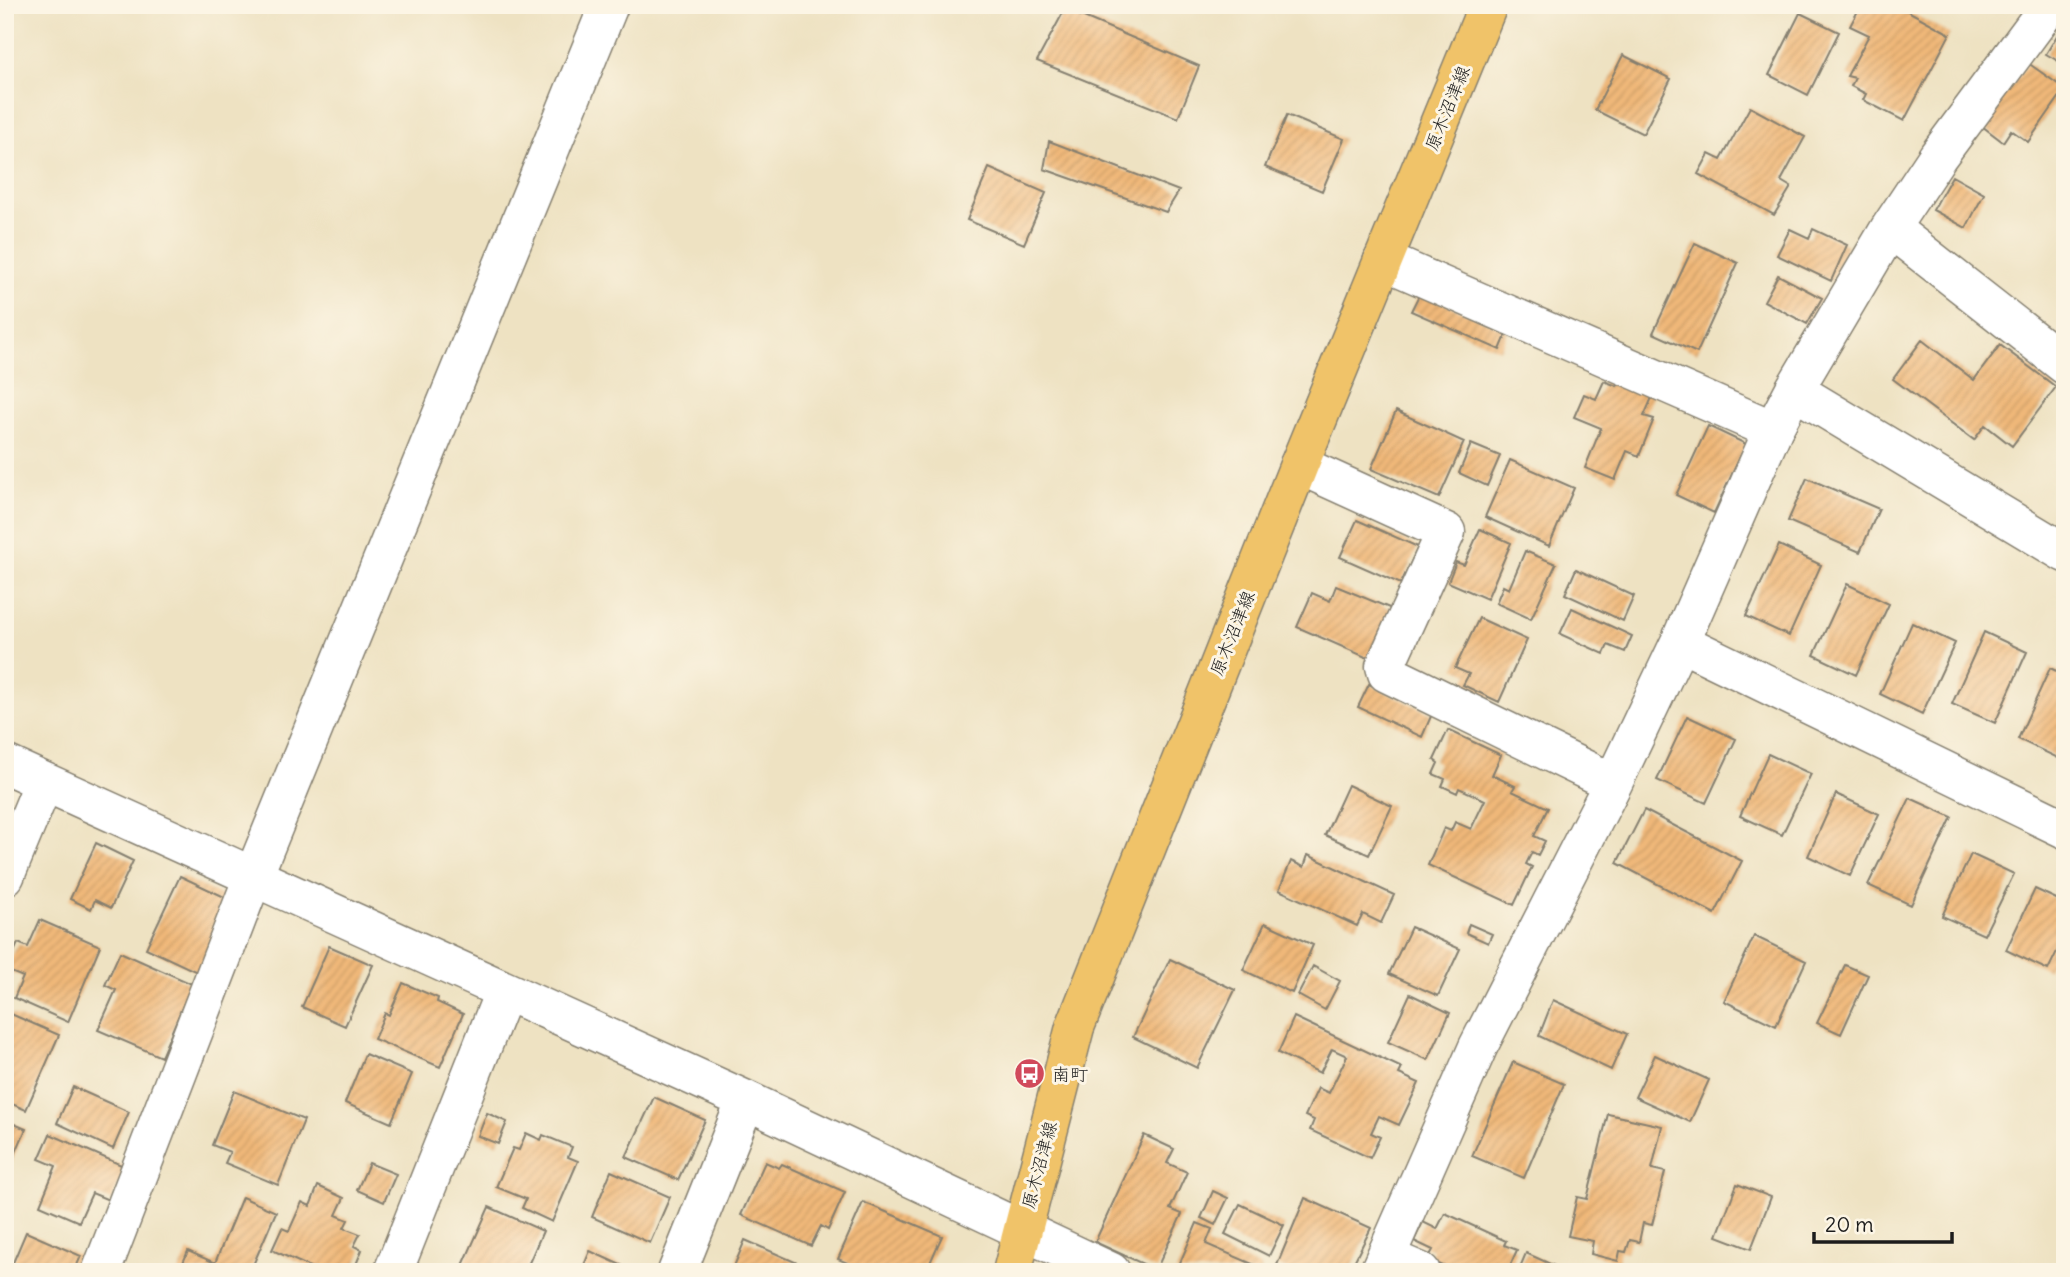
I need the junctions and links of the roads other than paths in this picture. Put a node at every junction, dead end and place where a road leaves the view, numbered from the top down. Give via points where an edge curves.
1 (609, 5) edge
2 (1488, 5) edge
3 (2050, 5) edge
4 (1890, 228) junction
5 (1383, 260) junction
6 (2065, 365) edge
7 (1794, 390) junction
8 (1773, 430) junction
9 (1299, 465) junction
10 (2065, 553) edge
11 (1680, 642) junction
12 (5, 764) edge
13 (44, 782) junction
14 (1613, 783) junction
15 (2065, 829) edge
16 (5, 876) edge
17 (253, 877) junction
18 (504, 992) junction
19 (746, 1100) junction
20 (1022, 1230) junction
21 (1382, 1264) edge
22 (101, 1272) edge
23 (393, 1272) edge
24 (677, 1272) edge
25 (1012, 1272) edge
26 (1111, 1272) edge
27 (1421, 1272) edge

1 - 17 street
2 - 5 main road, 原木沼津線
3 - 4 street
4 - 6 street
4 - 7 street
5 - 8 street
5 - 9 main road, 原木沼津線
7 - 8 street
7 - 10 street
8 - 11 street
9 - 14 street via 1446,532 1385,666 1387,673
9 - 20 main road, 原木沼津線 via 1075,1027
11 - 14 street
11 - 15 street
12 - 13 street
13 - 16 street
13 - 17 street
14 - 21 street via 1478,1047
17 - 18 street
17 - 22 street
18 - 19 street
18 - 23 street
19 - 20 street
19 - 24 street
20 - 25 main road, 原木沼津線
20 - 26 street
21 - 27 street

